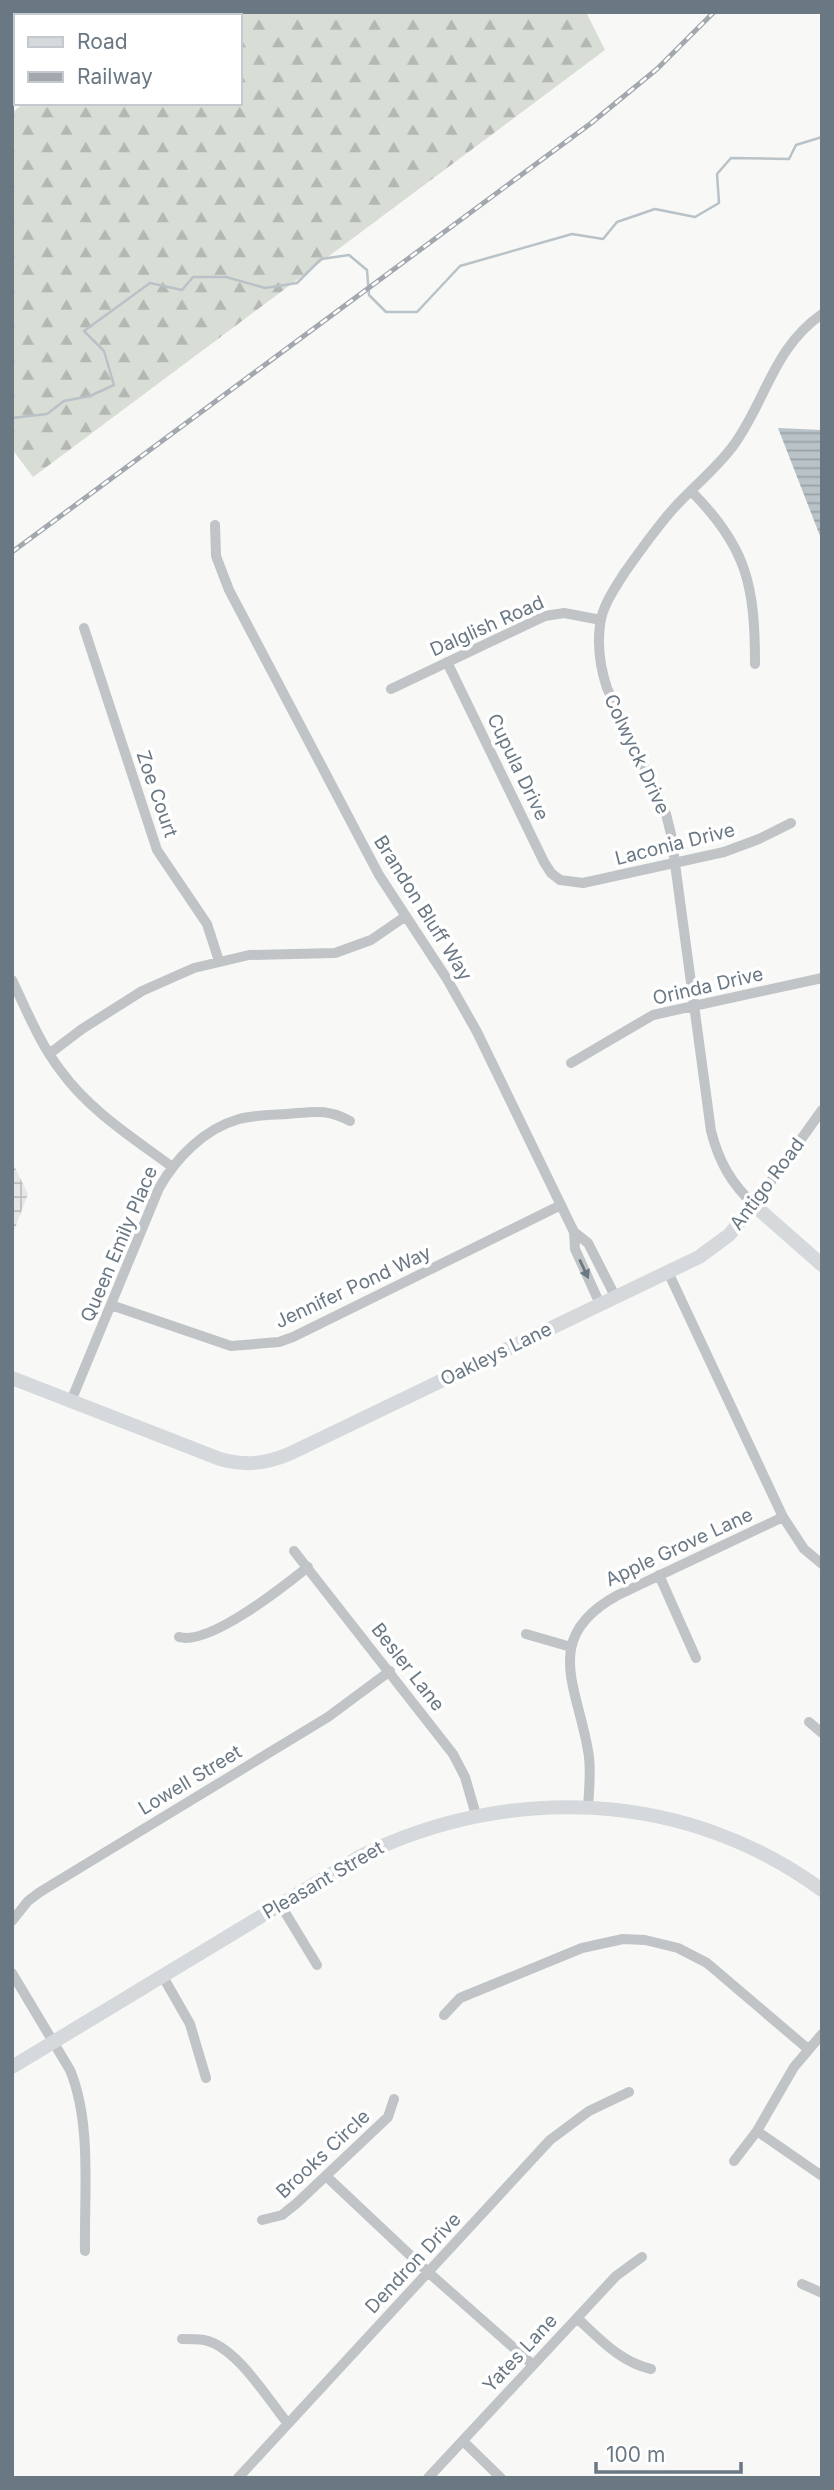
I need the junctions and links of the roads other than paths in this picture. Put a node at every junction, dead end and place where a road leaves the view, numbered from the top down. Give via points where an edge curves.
1 (822, 314) edge
2 (691, 491) junction
3 (215, 525) dead end
4 (601, 620) junction
5 (84, 628) dead end
6 (447, 662) junction
7 (755, 664) dead end
8 (391, 690) dead end
9 (791, 823) dead end
10 (676, 863) junction
11 (564, 881) joint
12 (406, 916) junction
13 (219, 961) junction
14 (822, 978) edge
15 (12, 980) edge
16 (694, 1004) junction
17 (49, 1054) junction
18 (571, 1063) dead end
19 (822, 1110) edge
20 (350, 1121) dead end
21 (171, 1166) junction
22 (561, 1205) junction
23 (754, 1205) junction
24 (574, 1232) junction
25 (822, 1265) edge
26 (668, 1272) junction
27 (615, 1297) junction
28 (600, 1304) junction
29 (111, 1306) junction
30 (12, 1377) edge
31 (71, 1401) junction
32 (783, 1517) junction
33 (294, 1550) dead end
34 (822, 1564) edge
35 (307, 1567) junction
36 (659, 1575) junction
37 (526, 1634) dead end
38 (179, 1637) dead end
39 (571, 1647) junction
40 (696, 1658) dead end
41 (390, 1671) junction
42 (809, 1723) dead end
43 (822, 1733) edge
44 (588, 1807) junction
45 (476, 1815) junction
46 (822, 1890) edge
47 (279, 1904) junction
48 (12, 1921) edge
49 (317, 1965) dead end
50 (12, 1973) edge
51 (162, 1975) junction
52 (444, 2015) dead end
53 (822, 2034) edge
54 (53, 2042) junction
55 (808, 2049) junction
56 (12, 2067) edge
57 (206, 2078) dead end
58 (629, 2092) dead end
59 (394, 2099) dead end
60 (757, 2131) junction
61 (734, 2161) dead end
62 (326, 2176) junction
63 (822, 2176) edge
64 (262, 2220) dead end
65 (85, 2251) dead end
66 (642, 2257) dead end
67 (428, 2272) junction
68 (802, 2284) dead end
69 (822, 2293) edge
70 (577, 2318) junction
71 (181, 2339) dead end
72 (532, 2364) junction
73 (651, 2370) dead end
74 (288, 2424) junction
75 (463, 2441) junction
76 (239, 2478) edge
77 (428, 2478) edge
78 (500, 2478) edge

1 - 2 street, Colwyck Drive via 788,346 745,428
2 - 4 street, Colwyck Drive via 638,555
2 - 7 street via 722,524 745,566 752,599
3 - 12 street, Brandon Bluff Way via 216,556 223,578 379,876
4 - 6 street, Dalglish Road via 564,613 545,616
4 - 10 street, Colwyck Drive via 600,667 666,814
5 - 13 street, Zoe Court via 157,850 207,924
6 - 8 street, Dalglish Road
6 - 11 street, Cupula Drive via 544,862
9 - 10 street, Laconia Drive via 741,847
10 - 11 street, Laconia Drive via 583,883
10 - 16 street, Colwyck Drive
12 - 13 street via 371,940 335,953
12 - 22 street, Brandon Bluff Way via 477,1032
13 - 17 street via 142,991
14 - 16 street, Orinda Drive
15 - 17 street
16 - 18 street, Orinda Drive via 638,1022
16 - 23 street, Colwyck Drive via 715,1149 734,1185
17 - 21 street via 80,1093
19 - 23 street, Antigo Road
20 - 21 street, Queen Emily Place via 327,1111 241,1118 201,1140
21 - 29 street, Queen Emily Place
22 - 24 street, Brandon Bluff Way
22 - 29 street, Jennifer Pond Way via 279,1342 249,1346 216,1343
23 - 25 street, Colwyck Drive
23 - 26 street, Antigo Road via 718,1244
24 - 27 street, Brandon Bluff Way via 588,1242
24 -> 28 street, Brandon Bluff Way via 575,1250
26 - 27 street, Oakleys Lane
26 - 32 street
27 - 28 street, Oakleys Lane
28 - 31 street, Oakleys Lane via 269,1462 220,1459
29 - 31 street, Queen Emily Place
30 - 31 street, Oakleys Lane
32 - 34 street via 804,1549
32 - 36 street, Apple Grove Lane
33 - 35 street, Besler Lane
35 - 38 street via 215,1630 188,1639
35 - 41 street, Besler Lane
36 - 39 street, Apple Grove Lane via 600,1604 585,1618
36 - 40 street
37 - 39 street
39 - 44 street, Apple Grove Lane via 570,1672 589,1758
41 - 45 street, Besler Lane via 453,1754
41 - 48 street, Lowell Street via 328,1717 40,1892
42 - 43 street
44 - 45 street, Pleasant Street via 532,1807
44 - 46 street, Pleasant Street via 648,1815 718,1835 771,1858
45 - 47 street, Pleasant Street via 376,1848
47 - 49 street
47 - 51 street, Pleasant Street
50 - 54 street
51 - 54 street, Pleasant Street
51 - 57 street via 190,2024
52 - 55 street via 460,1998 582,1948 623,1939 645,1940 678,1948 707,1963
53 - 55 street
54 - 56 street, Pleasant Street
54 - 65 street via 70,2070 82,2107
55 - 60 street
58 - 67 street, Dendron Drive via 563,2128
59 - 62 street, Brooks Circle via 388,2118
60 - 61 street
60 - 63 street
62 - 64 street, Brooks Circle via 282,2215
62 - 67 street
66 - 70 street, Yates Lane via 616,2276
67 - 72 street
67 - 74 street, Dendron Drive
68 - 69 street
70 - 72 street, Yates Lane
70 - 73 street via 619,2356
71 - 74 street via 204,2340 225,2349
72 - 75 street, Yates Lane
74 - 76 street, Dendron Drive
75 - 77 street, Yates Lane
75 - 78 street

